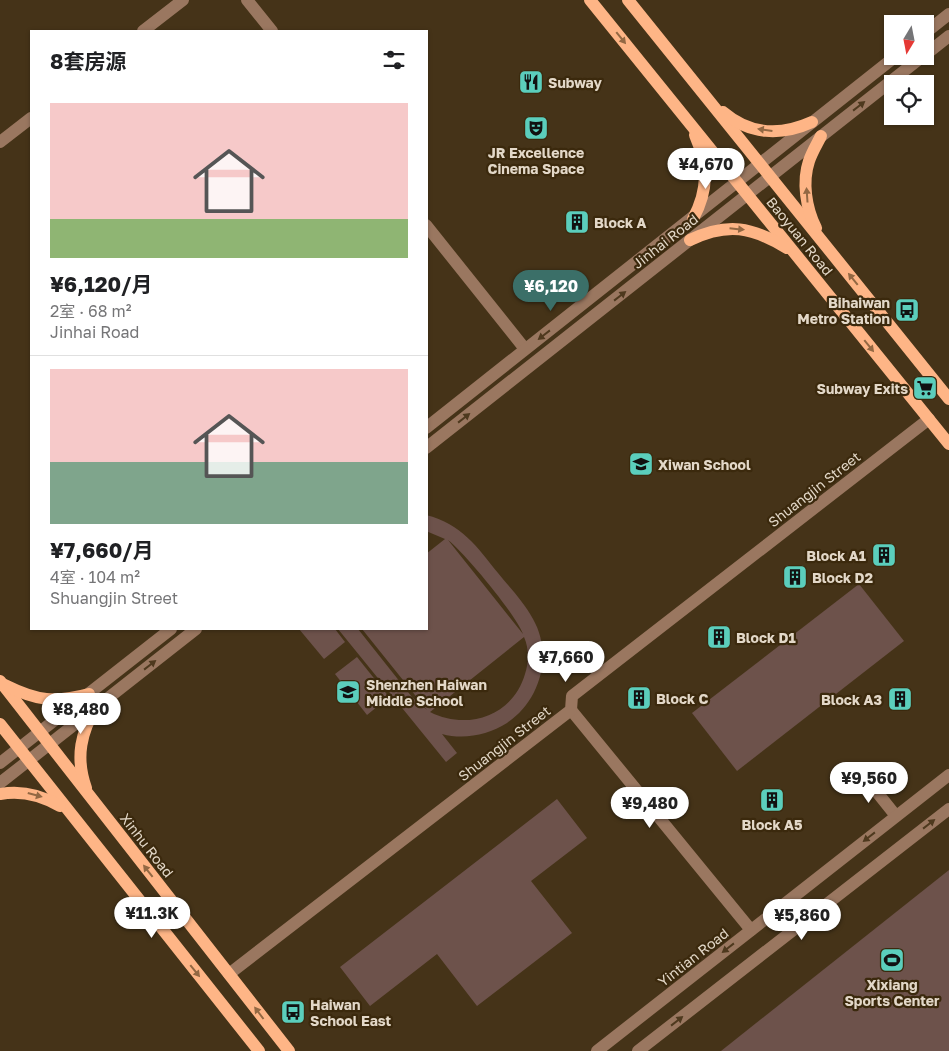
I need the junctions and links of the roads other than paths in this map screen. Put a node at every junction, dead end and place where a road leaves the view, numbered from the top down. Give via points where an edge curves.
1 (183, 0) edge
2 (247, 0) edge
3 (590, 0) edge
4 (628, 0) edge
5 (949, 14) edge
6 (934, 26) edge
7 (144, 30) edge
8 (271, 30) edge
9 (949, 36) edge
10 (934, 47) edge
11 (885, 65) edge
12 (911, 65) edge
13 (703, 93) junction
14 (30, 119) edge
15 (689, 121) junction
16 (812, 122) junction
17 (821, 136) junction
18 (0, 142) edge
19 (760, 165) junction
20 (770, 177) junction
21 (737, 183) junction
22 (747, 195) junction
23 (692, 218) junction
24 (428, 227) edge
25 (690, 240) junction
26 (822, 241) junction
27 (795, 254) junction
28 (526, 349) junction
29 (949, 399) edge
30 (928, 419) junction
31 (428, 426) edge
32 (949, 444) edge
33 (428, 446) edge
34 (171, 630) edge
35 (195, 630) edge
36 (1, 683) edge
37 (89, 694) junction
38 (97, 705) junction
39 (571, 710) junction
40 (0, 724) edge
41 (39, 732) junction
42 (48, 744) junction
43 (18, 748) junction
44 (28, 761) junction
45 (0, 763) edge
46 (949, 774) edge
47 (864, 776) dead end
48 (0, 783) edge
49 (0, 794) edge
50 (88, 795) junction
51 (949, 809) edge
52 (66, 810) junction
53 (896, 816) junction
54 (750, 930) junction
55 (229, 974) junction
56 (259, 1051) edge
57 (289, 1051) edge
58 (597, 1051) edge
59 (638, 1051) edge

1 - 7 street
2 - 8 street
3 -> 15 main road, Baoyuan Road
4 - 13 main road, Baoyuan Road
5 - 6 street
9 - 10 street, Jinhai Road
11 - 16 street, Jinhai Road
17 -> 12 street, Jinhai Road
16 -> 13 main road via 788,131 759,130 725,114
13 - 19 main road, Baoyuan Road
14 - 18 street
15 - 21 main road, Baoyuan Road
15 - 23 main road via 705,172 702,198
16 - 19 street, Jinhai Road
17 - 20 street, Jinhai Road
26 -> 17 main road via 811,219 806,192 808,163
19 - 20 main road, Baoyuan Road
19 - 21 street, Jinhai Road
20 - 22 street, Jinhai Road
20 - 26 main road, Baoyuan Road
21 - 22 main road, Baoyuan Road
21 - 23 street, Jinhai Road
22 - 25 street, Jinhai Road
22 - 27 main road, Baoyuan Road
23 -> 28 street, Jinhai Road
24 - 28 street
25 -> 27 main road via 707,232 739,229 766,237
33 -> 25 street, Jinhai Road
29 -> 26 main road, Baoyuan Road
27 -> 30 main road, Baoyuan Road
28 - 31 street, Jinhai Road
30 - 32 main road, Baoyuan Road
30 - 39 street, Shuangjin Street via 572,696
34 - 37 street
38 -> 35 street
36 - 37 main road via 23,694 48,700
36 - 41 main road, Xinhu Road
37 - 41 street
38 - 42 street
38 - 50 main road via 80,748 82,776
39 - 54 street
39 - 55 street, Shuangjin Street
40 - 43 main road
41 - 42 main road, Xinhu Road
41 - 43 street
42 - 44 street
42 - 50 main road, Xinhu Road
43 - 44 main road
43 - 45 street
44 - 48 street
44 - 52 main road
46 - 53 street, Yintian Road
47 - 53 street
49 -> 52 main road via 34,794
55 -> 50 main road, Xinhu Road
59 -> 51 street
52 -> 56 main road
53 -> 54 street, Yintian Road
54 -> 58 street, Yintian Road
57 -> 55 main road, Xinhu Road

